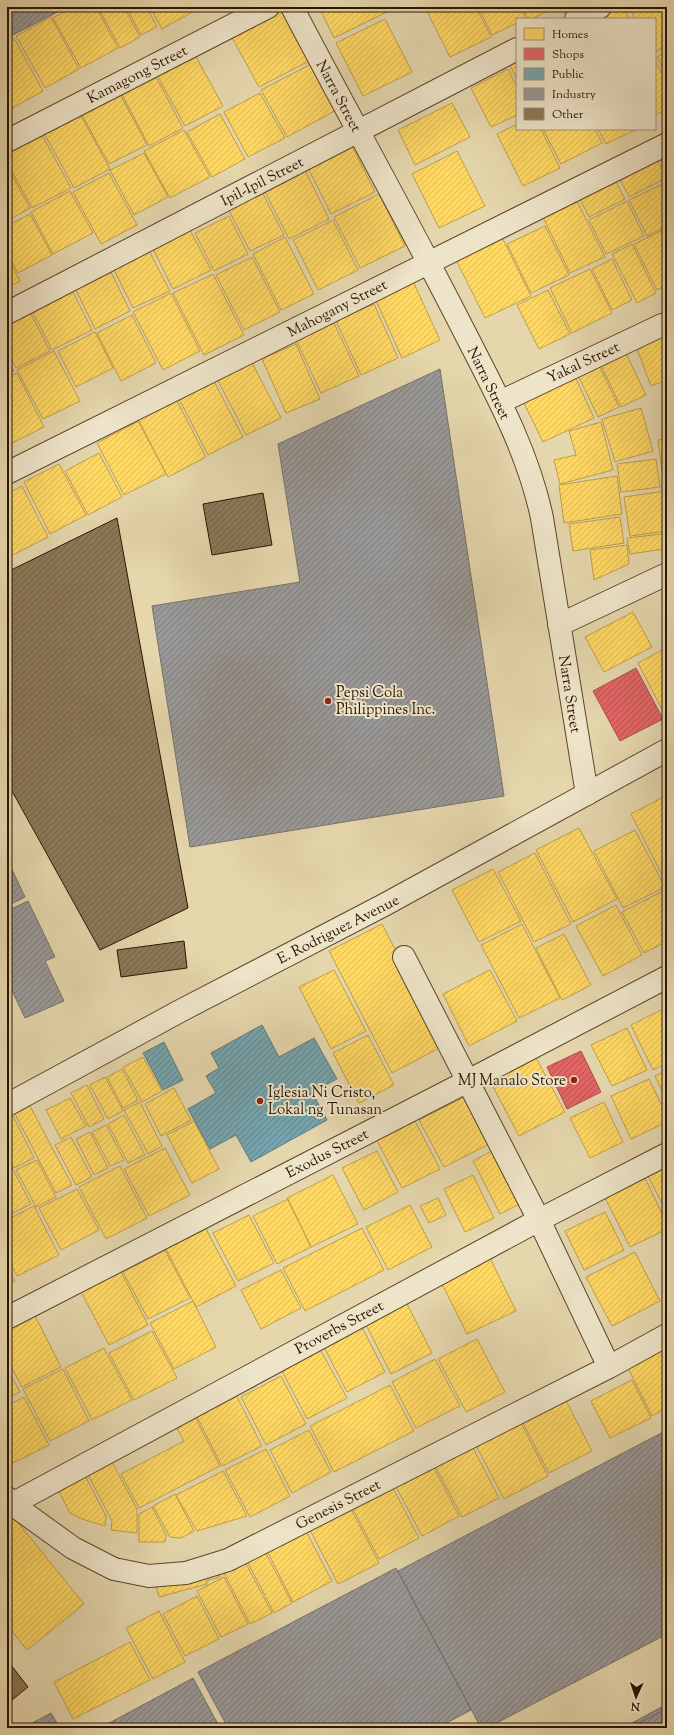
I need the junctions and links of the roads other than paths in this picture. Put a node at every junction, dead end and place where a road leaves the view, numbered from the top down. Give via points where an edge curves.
1 (268, 7) edge
2 (292, 7) edge
3 (600, 7) edge
4 (578, 18) edge
5 (516, 50) edge
6 (357, 131) junction
7 (7, 141) edge
8 (667, 144) edge
9 (429, 262) junction
10 (7, 313) edge
11 (667, 324) edge
12 (500, 402) junction
13 (7, 473) edge
14 (667, 574) edge
15 (559, 625) junction
16 (667, 750) edge
17 (587, 794) junction
18 (404, 957) dead end
19 (667, 977) edge
20 (468, 1081) junction
21 (7, 1106) edge
22 (667, 1154) edge
23 (539, 1220) junction
24 (7, 1318) edge
25 (667, 1335) edge
26 (609, 1367) junction
27 (9, 1501) edge

1 - 7 street, Kamagong Street
2 - 6 street, Narra Street
3 - 4 street
5 - 6 street, Ipil-Ipil Street
6 - 9 street, Narra Street
6 - 10 street, Ipil-Ipil Street
8 - 9 street, Mahogany Street
9 - 12 street, Narra Street
9 - 13 street, Mahogany Street
11 - 12 street, Yakal Street
12 - 15 street, Narra Street via 537,492
14 - 15 street
15 - 17 street, Narra Street
16 - 17 street, E. Rodriguez Avenue
17 - 21 street, E. Rodriguez Avenue
18 - 20 street
19 - 20 street, Exodus Street
20 - 23 street
20 - 24 street, Exodus Street
22 - 23 street, Proverbs Street
23 - 26 street
23 - 27 street, Proverbs Street
25 - 26 street, Genesis Street
26 - 27 street, Genesis Street via 228,1560 186,1573 149,1576 114,1569 73,1548

